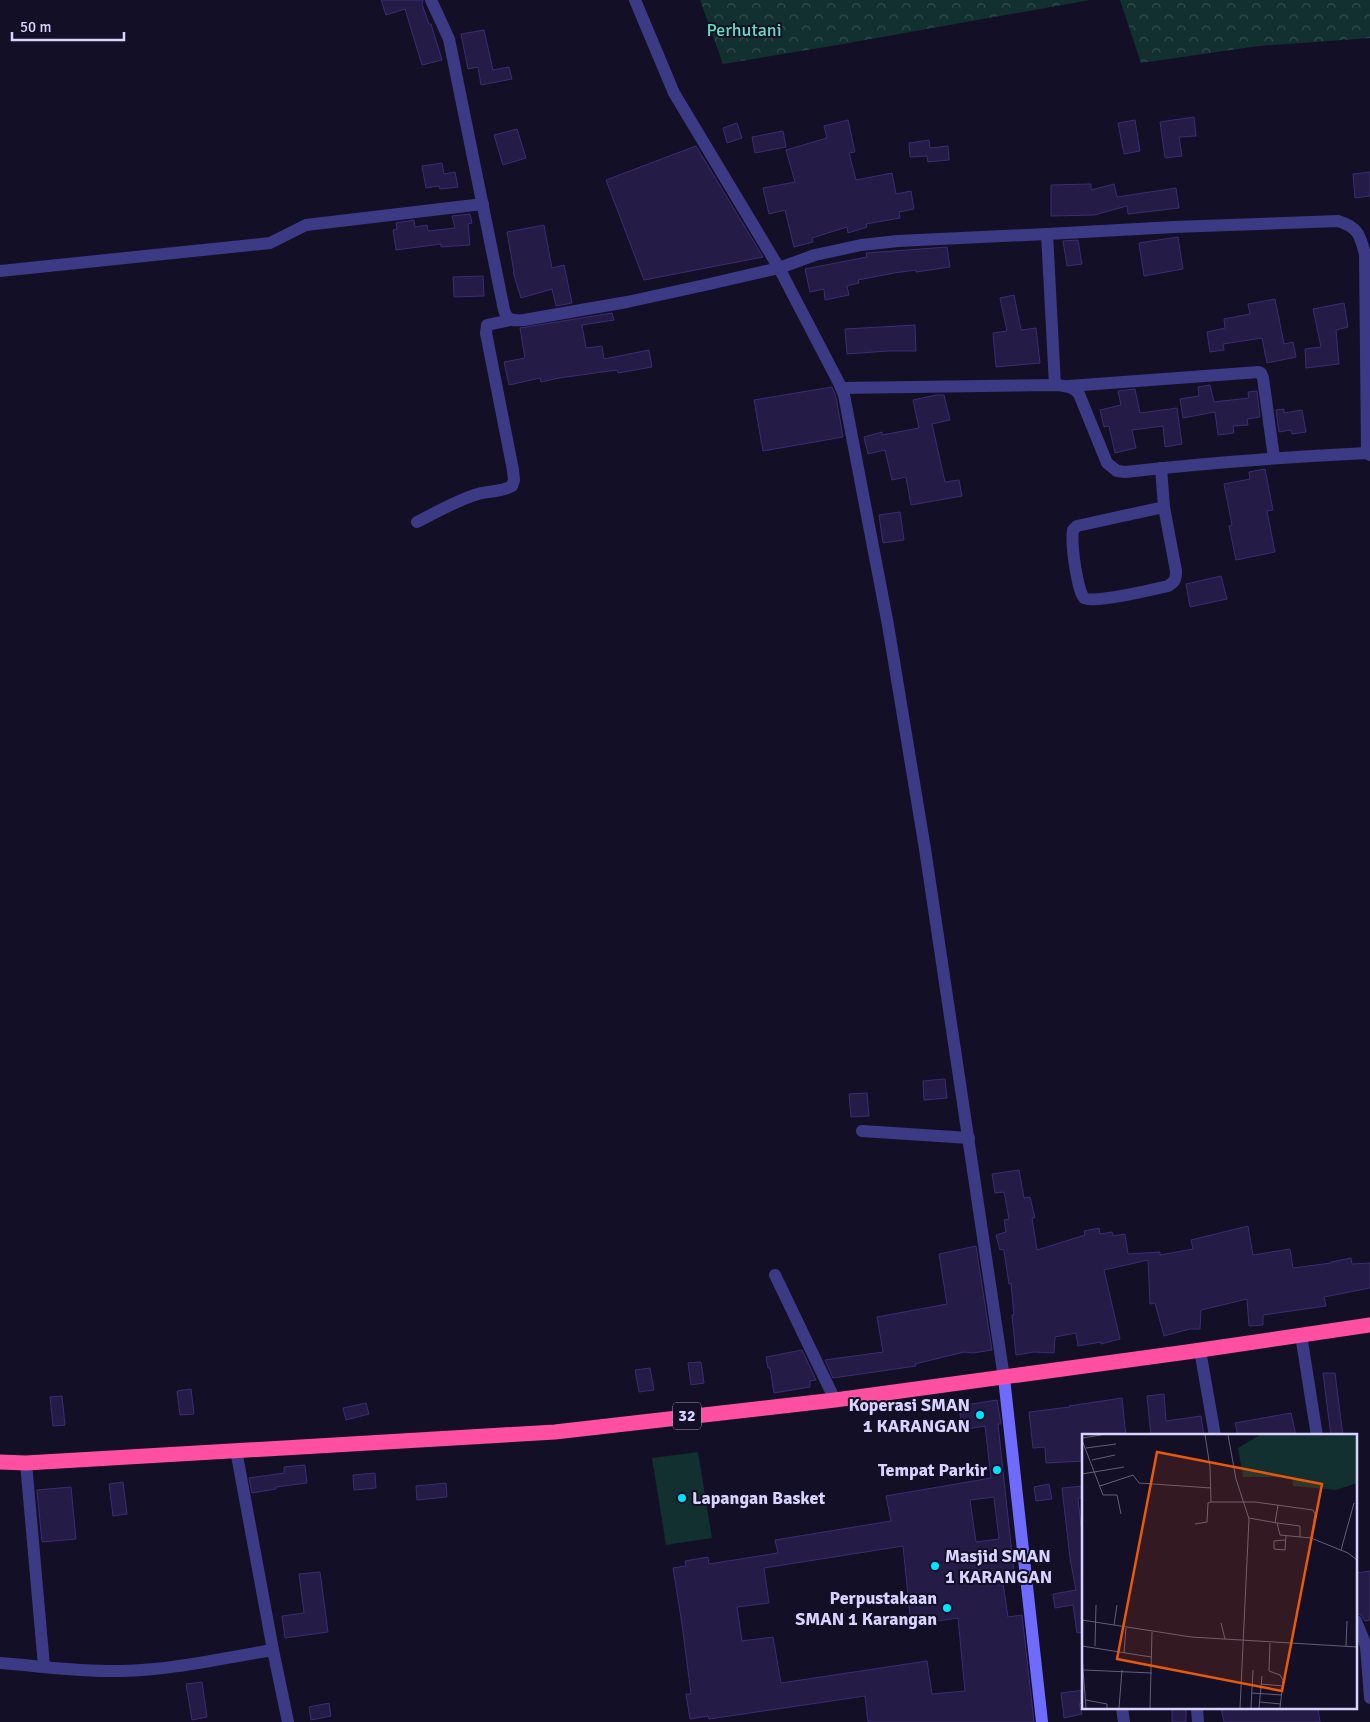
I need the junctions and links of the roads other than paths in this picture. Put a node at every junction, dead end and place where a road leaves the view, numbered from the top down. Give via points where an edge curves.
1 (431, 0) edge
2 (635, 0) edge
3 (483, 204) junction
4 (1047, 234) junction
5 (779, 268) junction
6 (0, 272) edge
7 (510, 320) junction
8 (1368, 326) edge
9 (1055, 385) junction
10 (1069, 386) junction
11 (842, 388) junction
12 (1369, 454) edge
13 (1274, 458) junction
14 (1161, 468) junction
15 (1164, 507) junction
16 (418, 522) dead end
17 (862, 1132) dead end
18 (969, 1138) junction
19 (775, 1275) dead end
20 (1370, 1325) edge
21 (1301, 1335) junction
22 (1200, 1350) junction
23 (1004, 1378) junction
24 (834, 1400) junction
25 (1215, 1434) edge
26 (1317, 1434) edge
27 (236, 1450) junction
28 (0, 1462) edge
29 (26, 1463) junction
30 (1358, 1626) edge
31 (272, 1650) junction
32 (0, 1662) edge
33 (44, 1666) junction
34 (1362, 1681) edge
35 (1370, 1698) edge
36 (288, 1722) edge
37 (1042, 1722) edge

1 - 3 street via 449,39
2 - 5 street via 674,93
3 - 6 street via 306,225 270,242
3 - 7 street via 505,317
4 - 5 street via 861,245 815,255
4 - 8 street via 1338,221 1357,231 1365,254
4 - 9 street
5 - 7 street via 627,302
5 - 11 street
7 - 16 street via 487,326 486,332 513,470 512,486 477,494
8 - 12 street
9 - 10 street
9 - 11 street
10 - 13 street via 1259,372 1263,378
10 - 14 street via 1079,394 1111,468 1125,472
11 - 18 street via 894,660
12 - 13 street
13 - 14 street
14 - 15 street
15 - 15 street via 1176,571 1173,583 1101,599 1083,597 1072,548 1073,530 1077,526
17 - 18 street
18 - 23 street
19 - 24 street
20 - 21 highway, 32
21 - 22 highway, 32
21 - 26 street
22 - 23 highway, 32
22 - 25 street
23 - 24 highway, 32
23 - 37 street
24 - 27 highway, 32 via 555,1432
27 - 29 highway, 32
27 - 31 street
28 - 29 highway, 32
29 - 33 street
30 - 34 street via 1366,1646
31 - 33 street via 186,1665 122,1671
31 - 36 street
32 - 33 street
34 - 35 street

